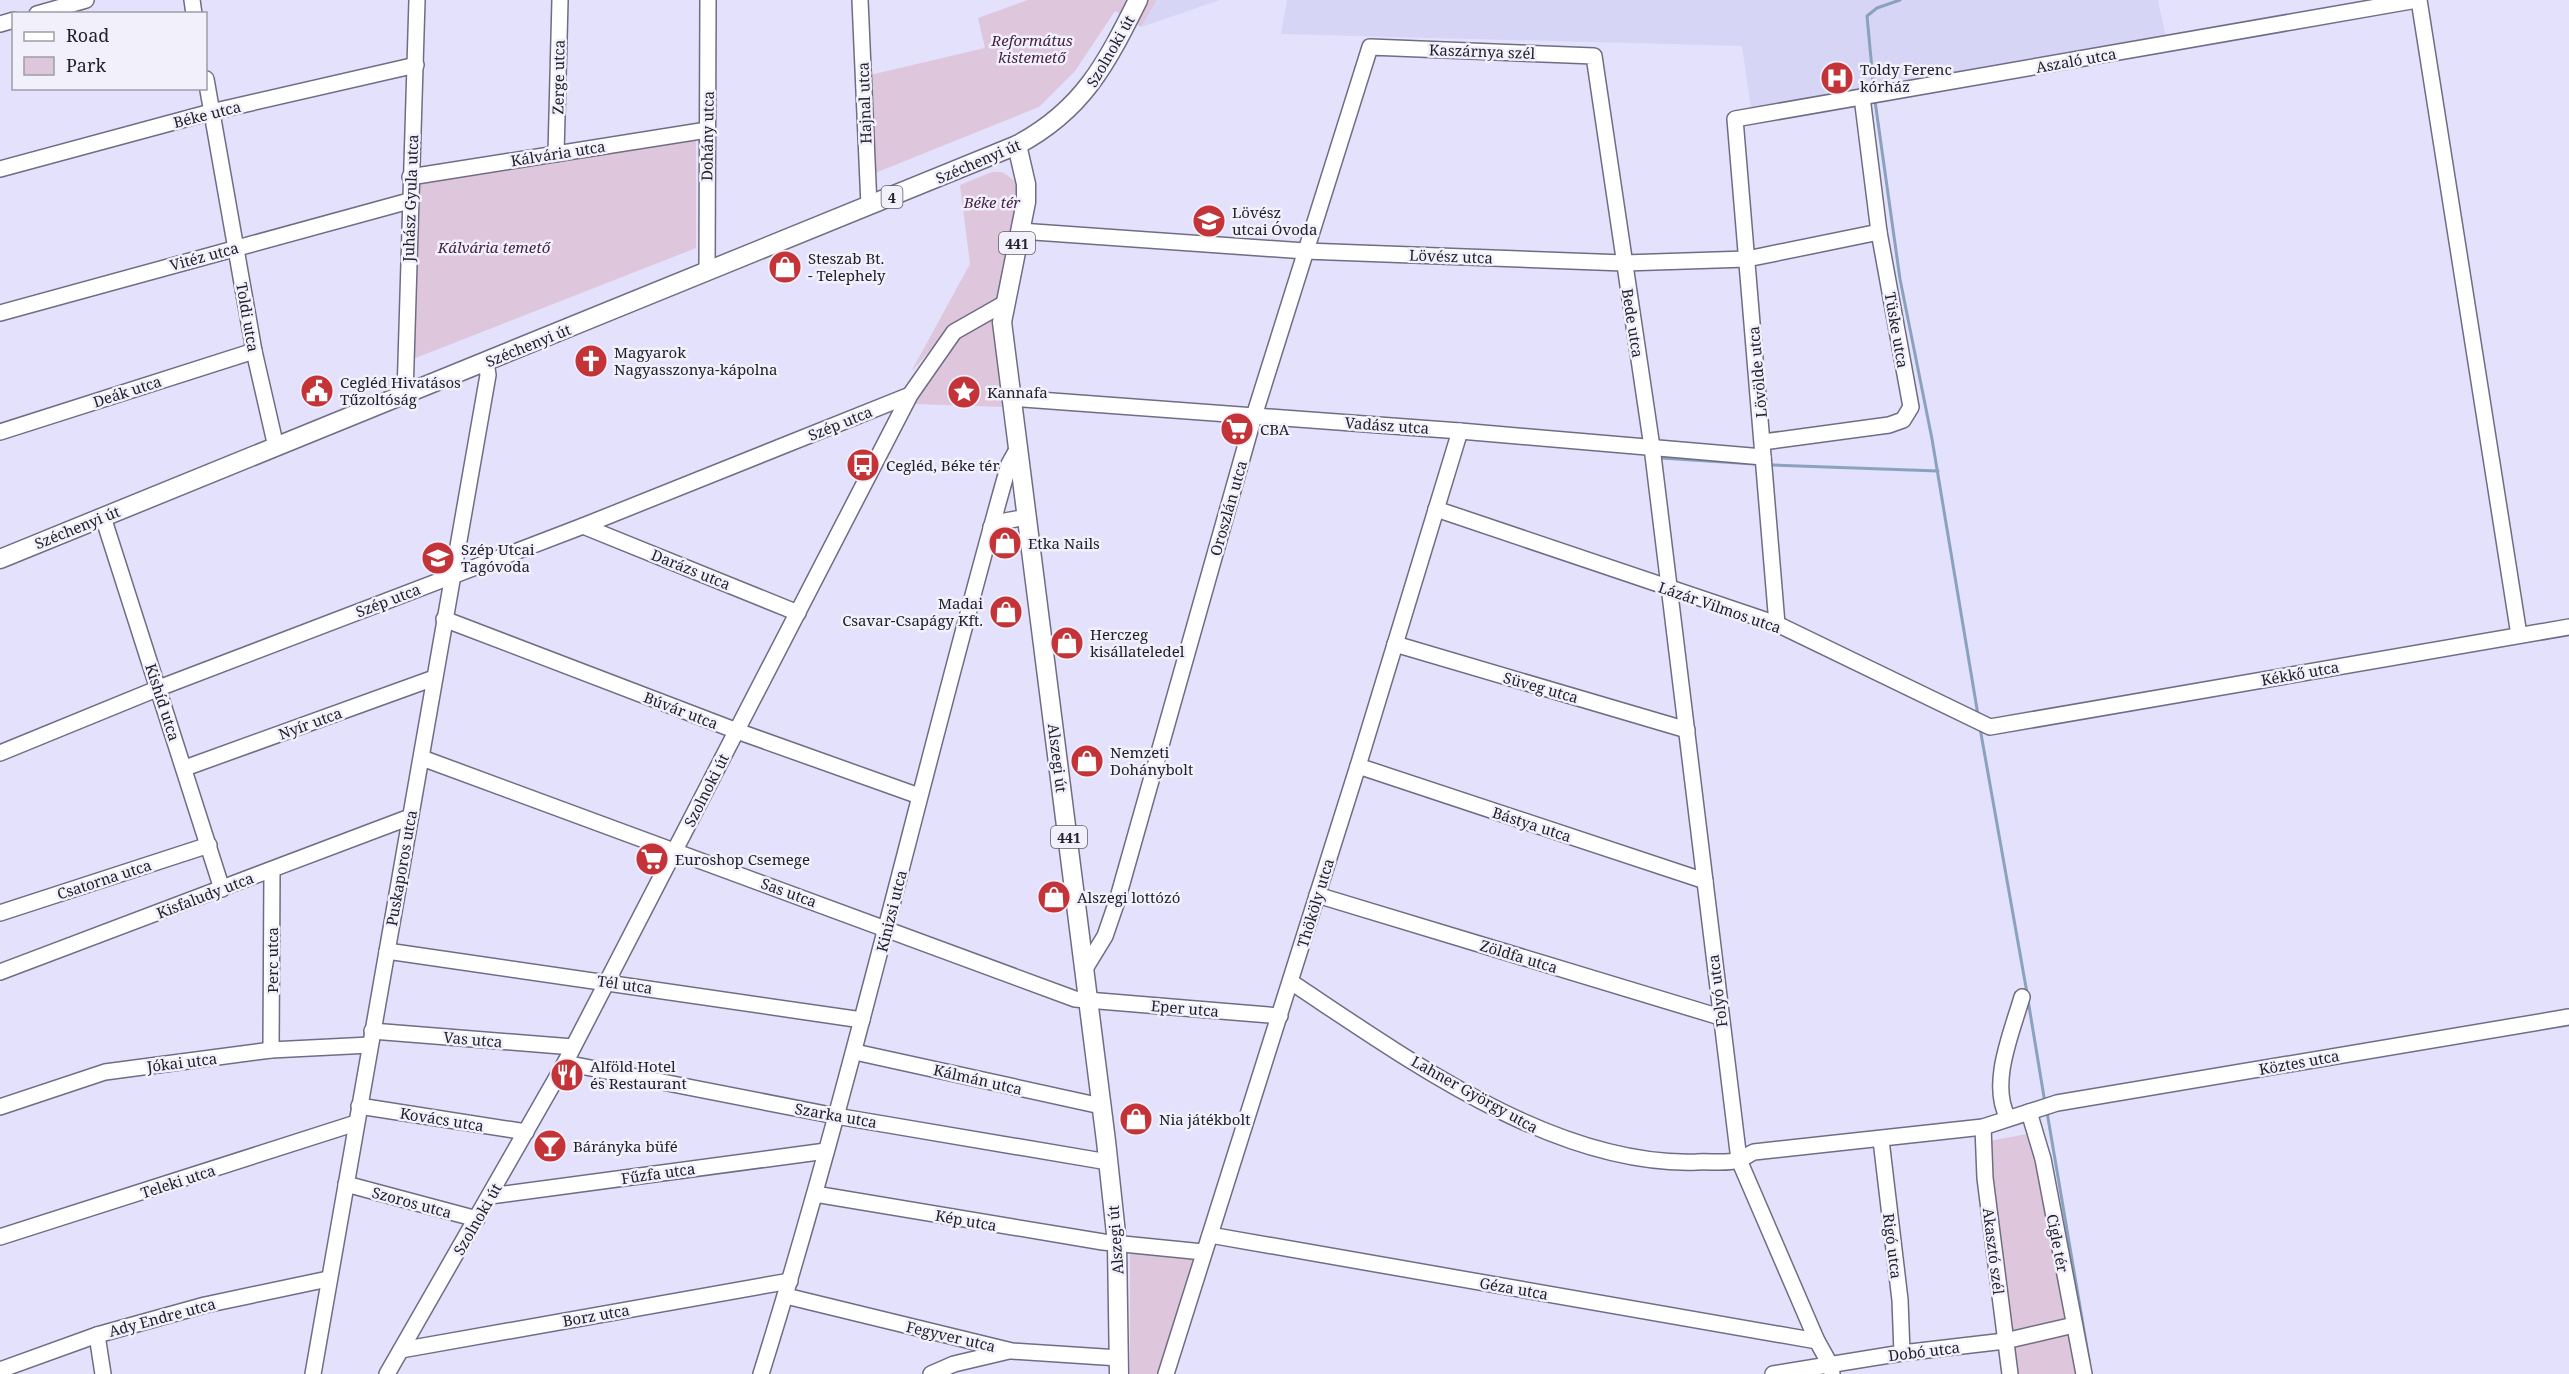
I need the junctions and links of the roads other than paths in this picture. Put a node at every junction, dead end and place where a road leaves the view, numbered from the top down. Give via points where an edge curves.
1 (86, 0) edge
2 (417, 0) edge
3 (560, 0) edge
4 (708, 0) edge
5 (860, 0) edge
6 (1138, 0) edge
7 (2418, 0) edge
8 (44, 12) edge
9 (1370, 47) joint
10 (1594, 56) joint
11 (416, 65) junction
12 (207, 86) edge
13 (1871, 96) junction
14 (211, 112) junction
15 (1736, 120) joint
16 (1052, 124) joint
17 (707, 130) junction
18 (1017, 145) junction
19 (556, 154) junction
20 (983, 160) junction
21 (0, 169) edge
22 (410, 177) junction
23 (1026, 184) junction
24 (409, 201) junction
25 (869, 206) junction
26 (1020, 231) junction
27 (1879, 232) junction
28 (236, 247) junction
29 (1305, 251) junction
30 (1747, 259) junction
31 (1624, 263) junction
32 (707, 272) junction
33 (1005, 303) junction
34 (0, 313) edge
35 (254, 351) junction
36 (486, 362) junction
37 (405, 395) junction
38 (910, 395) junction
39 (1011, 398) junction
40 (1254, 416) junction
41 (1460, 430) junction
42 (0, 432) edge
43 (276, 447) junction
44 (1652, 447) junction
45 (1018, 448) junction
46 (1763, 449) junction
47 (1436, 509) junction
48 (103, 517) junction
49 (1027, 517) junction
50 (583, 526) junction
51 (991, 527) junction
52 (0, 559) edge
53 (451, 575) junction
54 (1671, 590) junction
55 (798, 613) junction
56 (444, 619) junction
57 (1778, 624) junction
58 (2569, 627) edge
59 (2519, 635) junction
60 (1395, 644) junction
61 (434, 678) junction
62 (159, 688) junction
63 (2030, 719) joint
64 (1688, 730) junction
65 (737, 731) junction
66 (0, 753) edge
67 (422, 758) junction
68 (1358, 766) junction
69 (185, 768) junction
70 (919, 796) junction
71 (410, 817) junction
72 (208, 845) junction
73 (675, 852) junction
74 (272, 870) junction
75 (1705, 881) junction
76 (222, 889) junction
77 (1317, 895) junction
78 (0, 913) edge
79 (888, 927) junction
80 (387, 951) junction
81 (1086, 968) junction
82 (0, 972) edge
83 (606, 981) junction
84 (1291, 982) junction
85 (2022, 997) dead end
86 (1089, 1000) junction
87 (1280, 1016) junction
88 (1720, 1017) junction
89 (2569, 1017) edge
90 (862, 1020) junction
91 (371, 1038) junction
92 (573, 1047) junction
93 (271, 1050) junction
94 (855, 1052) junction
95 (565, 1063) junction
96 (359, 1106) junction
97 (1101, 1106) junction
98 (0, 1107) edge
99 (2041, 1108) junction
100 (836, 1116) junction
101 (2008, 1118) junction
102 (356, 1123) junction
103 (1983, 1127) junction
104 (526, 1132) junction
105 (1881, 1140) junction
106 (826, 1150) junction
107 (1739, 1160) junction
108 (1108, 1162) junction
109 (346, 1184) junction
110 (814, 1194) junction
111 (490, 1196) junction
112 (477, 1219) junction
113 (1210, 1235) junction
114 (0, 1237) edge
115 (1117, 1243) junction
116 (1203, 1252) junction
117 (328, 1279) junction
118 (790, 1281) junction
119 (786, 1296) junction
120 (2074, 1325) junction
121 (97, 1335) junction
122 (1817, 1341) junction
123 (2006, 1341) junction
124 (402, 1350) junction
125 (1012, 1350) junction
126 (1902, 1353) junction
127 (1119, 1366) edge
128 (0, 1370) edge
129 (1831, 1370) edge
130 (103, 1374) edge
131 (313, 1374) edge
132 (387, 1374) edge
133 (761, 1374) edge
134 (931, 1374) edge
135 (1166, 1374) edge
136 (1773, 1374) edge
137 (2010, 1374) edge
138 (2085, 1374) edge

1 - 8 street
2 - 11 street, Juhász Gyula utca
3 - 19 street, Zerge utca
4 - 17 street, Dohány utca
5 - 25 street, Hajnal utca
6 - 16 main road, Szolnoki út / 4 via 1101,72 1079,100
7 - 13 street, Aszaló utca
7 - 59 street
9 - 10 street, Kaszárnya szél
9 - 29 street, Oroszlán utca
10 - 31 street, Bede utca
11 - 14 street, Béke utca
11 - 22 street, Juhász Gyula utca
12 - 14 street, Toldi utca
13 - 15 street, Aszaló utca
13 - 27 street, Tüske utca
14 - 21 street, Béke utca
14 - 28 street, Toldi utca
15 - 30 street, Lövölde utca
16 - 18 main road, Széchenyi út / 4
17 - 19 street, Kálvária utca
17 - 32 street, Dohány utca
18 - 20 main road, Széchenyi út / 4
18 - 23 main road, Alszegi út / 441
19 - 22 street, Kálvária utca
20 - 23 main road via 995,156 1012,163
20 - 25 main road, Széchenyi út / 4
22 - 24 street, Juhász Gyula utca
23 - 26 main road, Alszegi út / 441
24 - 28 street, Vitéz utca
24 - 37 street, Juhász Gyula utca
25 - 32 main road, Széchenyi út / 4
26 - 29 street, Lövész utca
26 - 33 main road, Alszegi út / 441
27 - 30 street, Lövész utca
27 - 46 street, Tüske utca via 1911,407 1907,415 1888,425
28 - 34 street, Vitéz utca
28 - 35 street, Toldi utca
29 - 31 street, Lövész utca
29 - 40 street, Oroszlán utca
30 - 31 street, Lövész utca
30 - 46 street, Lövölde utca
31 - 44 street, Bede utca
32 - 36 main road, Széchenyi út / 4
33 - 38 street, Szolnoki út via 954,332
33 - 39 main road, Alszegi út / 441 via 1002,322
35 - 42 street, Deák utca
35 - 43 street, Toldi utca
36 - 37 main road, Széchenyi út / 4
36 - 53 street, Puskaporos utca via 488,375
37 - 43 main road, Széchenyi út / 4
38 - 50 street, Szép utca
38 - 55 street, Szolnoki út
39 - 40 street, Vadász utca
39 - 45 main road, Alszegi út / 441
40 - 41 street, Vadász utca
40 - 81 street, Oroszlán utca via 1117,901 1105,936
41 - 44 street, Vadász utca
41 - 47 street, Thököly utca
43 - 48 main road, Széchenyi út / 4
44 - 46 street, Vadász utca
44 - 54 street, Bede utca
45 - 49 main road, Alszegi út / 441
45 - 51 street, Kinizsi utca via 1009,464
46 - 57 street, Lövölde utca
47 - 54 street, Lázár Vilmos utca
47 - 60 street, Thököly utca
48 - 52 main road, Széchenyi út / 4
48 - 62 street, Kishíd utca
49 - 51 street
49 - 81 main road, Alszegi út / 441
50 - 53 street, Szép utca
50 - 55 street, Darázs utca
51 - 70 street, Kinizsi utca
53 - 56 street, Puskaporos utca
53 - 62 street, Szép utca
54 - 57 street, Lázár Vilmos utca
54 - 64 street, Folyó utca
55 - 65 street, Szolnoki út
56 - 61 street, Puskaporos utca
56 - 65 street, Búvár utca
57 - 63 street, Lázár Vilmos utca via 1979,724 1990,727
58 - 59 street, Kékkő utca
59 - 63 street, Kékkő utca
60 - 64 street, Süveg utca
60 - 68 street, Thököly utca
61 - 67 street, Puskaporos utca
61 - 69 street, Nyír utca
62 - 66 street, Szép utca
62 - 69 street, Kishíd utca
64 - 75 street, Folyó utca
65 - 70 street, Búvár utca
65 - 73 street, Szolnoki út
67 - 71 street, Puskaporos utca
67 - 73 street, Sas utca
68 - 75 street, Bástya utca
68 - 77 street, Thököly utca
69 - 72 street, Kishíd utca
70 - 79 street, Kinizsi utca
71 - 74 street, Kisfaludy utca
71 - 80 street, Puskaporos utca
72 - 76 street, Kishíd utca
72 - 78 street, Csatorna utca
73 - 79 street, Sas utca
73 - 83 street, Szolnoki út
74 - 76 street, Kisfaludy utca
74 - 93 street, Perc utca
75 - 88 street, Folyó utca
76 - 82 street, Kisfaludy utca
77 - 84 street, Thököly utca
77 - 88 street, Zöldfa utca
79 - 86 street, Sas utca via 1075,999
79 - 90 street, Kinizsi utca
80 - 83 street, Tél utca
80 - 91 street, Puskaporos utca
81 - 86 main road, Alszegi út / 441
83 - 90 street, Tél utca
83 - 92 street, Szolnoki út
84 - 87 street, Thököly utca
84 - 107 street, Lahner György utca via 1488,1105 1545,1132 1627,1158 1673,1163
85 - 101 street via 2003,1071 2000,1104
86 - 87 street, Eper utca
86 - 97 main road, Alszegi út / 441
87 - 113 street, Thököly utca
88 - 107 street, Folyó utca
89 - 99 street, Köztes utca
90 - 94 street, Kinizsi utca
91 - 92 street, Vas utca
91 - 93 street, Jókai utca
91 - 96 street, Puskaporos utca
92 - 95 street, Szolnoki út
93 - 98 street, Jókai utca via 105,1072
94 - 97 street, Kálmán utca
94 - 100 street, Kinizsi utca
95 - 100 street, Szarka utca
95 - 104 street, Szolnoki út
96 - 102 street, Puskaporos utca
96 - 104 street, Kovács utca
97 - 108 main road, Alszegi út / 441
99 - 101 street, Lahner György utca
99 - 120 street, Cigle tér via 2043,1159
100 - 106 street, Kinizsi utca
100 - 108 street, Szarka utca
101 - 103 street, Lahner György utca
102 - 109 street, Puskaporos utca
102 - 114 street, Teleki utca
103 - 105 street, Lahner György utca
103 - 123 street, Akasztó szél via 1985,1179
104 - 111 street, Szolnoki út
105 - 107 street, Lahner György utca via 1754,1152
105 - 126 street, Rigó utca via 1900,1300
106 - 110 street, Kinizsi utca
106 - 111 street, Fűzfa utca
107 - 122 street, Folyó utca
108 - 115 main road, Alszegi út / 441
109 - 112 street, Szoros utca
109 - 117 street, Puskaporos utca
110 - 115 street, Kép utca
110 - 118 street, Kinizsi utca
111 - 112 street, Szolnoki út
112 - 124 street, Szolnoki út
113 - 116 street, Thököly utca
113 - 122 street, Géza utca
115 - 116 street
115 - 127 main road, Alszegi út / 441
116 - 135 street, Thököly utca
117 - 121 street, Ady Endre utca via 205,1305
117 - 131 street, Puskaporos utca
118 - 119 street, Kinizsi utca
118 - 124 street, Borz utca
119 - 125 street, Fegyver utca
119 - 133 street, Kinizsi utca
120 - 123 street, Dobó utca
120 - 138 street, Cigle tér
121 - 128 street, Ady Endre utca
121 - 130 street
122 - 129 street, Folyó utca
123 - 126 street, Dobó utca
123 - 137 street, Akasztó szél
124 - 132 street, Szolnoki út
125 - 127 street, Fegyver utca
125 - 134 street via 954,1364
126 - 129 street, Dobó utca
129 - 136 street, Dobó utca

